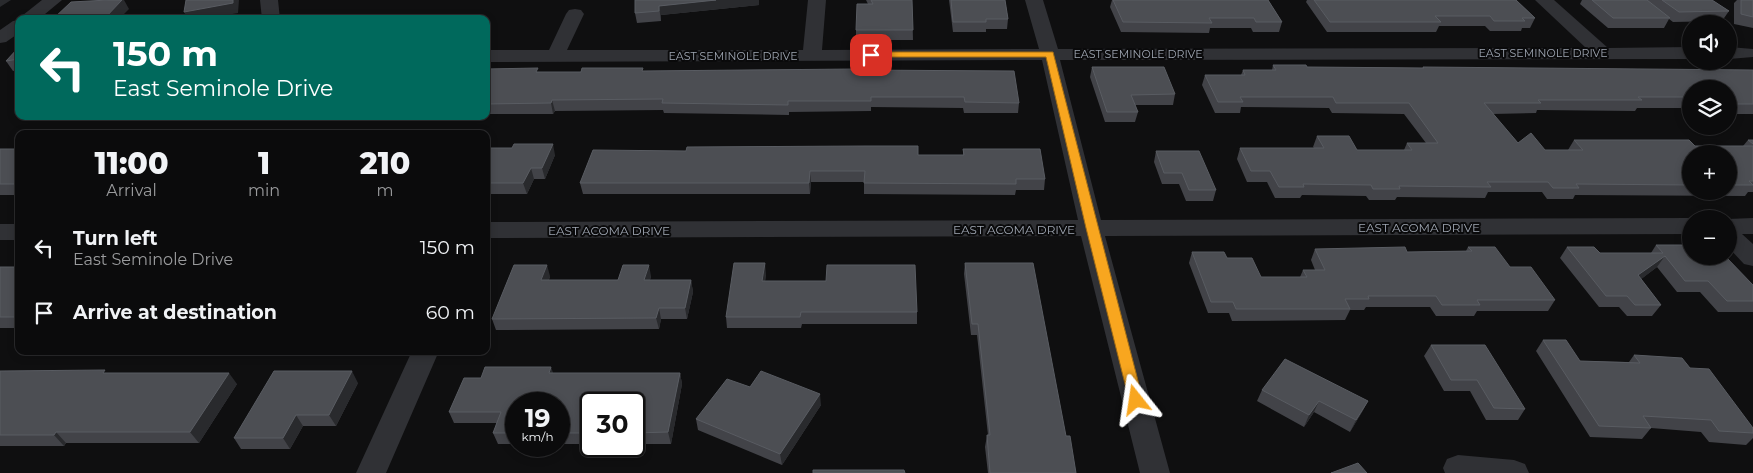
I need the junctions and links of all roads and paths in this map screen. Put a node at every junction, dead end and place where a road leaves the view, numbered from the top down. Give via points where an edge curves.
1 (53, 0) edge
2 (269, 0) edge
3 (816, 0) edge
4 (1034, 0) edge
5 (1544, 0) edge
6 (575, 14) dead end
7 (32, 15) edge
8 (271, 15) edge
9 (15, 28) edge
10 (0, 38) edge
11 (1603, 53) junction
12 (1682, 53) edge
13 (1737, 53) edge
14 (1748, 53) dead end
15 (1050, 54) junction
16 (556, 55) junction
17 (490, 56) edge
18 (812, 56) junction
19 (1682, 226) edge
20 (1737, 226) edge
21 (1753, 226) edge
22 (1091, 228) junction
23 (490, 230) edge
24 (0, 232) edge
25 (15, 232) edge
26 (1737, 243) edge
27 (1753, 258) edge
28 (424, 355) edge
29 (1458, 468) dead end
30 (371, 473) edge
31 (1155, 473) edge
32 (1514, 473) edge

1 - 7 street
2 - 8 street
3 - 18 street
4 - 15 street
5 - 11 street
6 - 16 street
9 - 10 street
11 - 12 street, EAST SEMINOLE DRIVE
11 - 15 street, EAST SEMINOLE DRIVE
13 - 14 street
15 - 18 street, EAST SEMINOLE DRIVE
15 - 22 street
16 - 17 street, EAST SEMINOLE DRIVE
16 - 18 street, EAST SEMINOLE DRIVE
19 - 22 street, EAST ACOMA DRIVE
20 - 21 street
22 - 23 street, EAST ACOMA DRIVE
22 - 31 street
24 - 25 street
26 - 27 street
28 - 30 street
29 - 32 street

